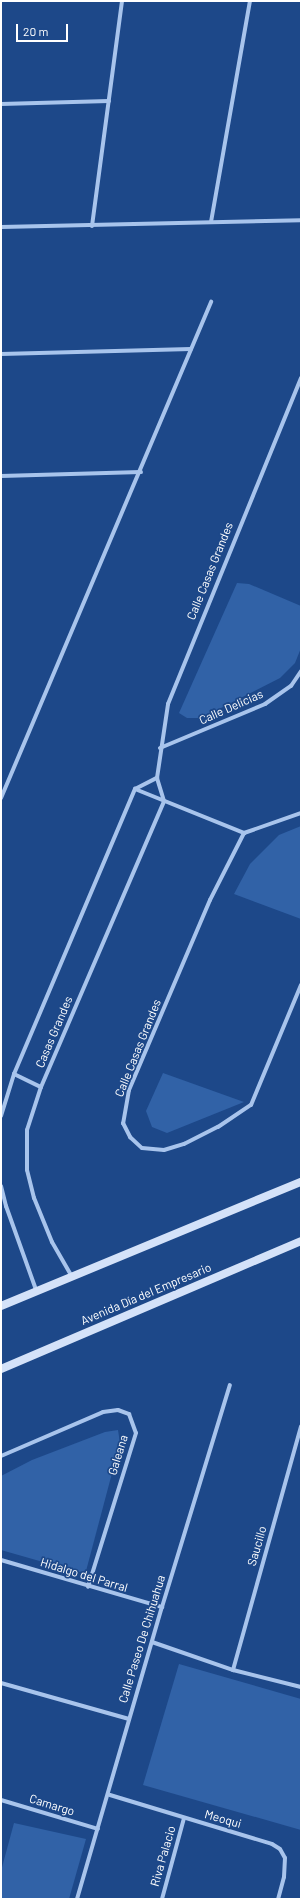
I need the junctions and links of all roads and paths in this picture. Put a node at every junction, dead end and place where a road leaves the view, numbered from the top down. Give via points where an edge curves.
1 (122, 1) edge
2 (250, 1) edge
3 (109, 102) junction
4 (1, 104) edge
5 (301, 220) edge
6 (211, 222) junction
7 (92, 226) junction
8 (1, 227) edge
9 (211, 302) dead end
10 (191, 349) junction
11 (1, 354) edge
12 (301, 378) edge
13 (141, 472) junction
14 (1, 476) edge
15 (301, 671) edge
16 (160, 748) junction
17 (157, 778) junction
18 (135, 789) junction
19 (1, 798) edge
20 (164, 801) junction
21 (301, 813) edge
22 (244, 833) junction
23 (301, 985) edge
24 (14, 1074) junction
25 (41, 1087) junction
26 (1, 1116) edge
27 (301, 1182) edge
28 (1, 1186) edge
29 (301, 1240) edge
30 (71, 1275) junction
31 (36, 1290) junction
32 (1, 1306) edge
33 (1, 1368) edge
34 (230, 1385) dead end
35 (301, 1426) edge
36 (1, 1456) edge
37 (1, 1560) edge
38 (88, 1587) junction
39 (162, 1607) junction
40 (152, 1642) junction
41 (233, 1670) junction
42 (1, 1683) edge
43 (301, 1687) edge
44 (129, 1719) junction
45 (110, 1795) junction
46 (1, 1800) edge
47 (184, 1818) junction
48 (98, 1829) junction
49 (78, 1899) edge
50 (162, 1899) edge
51 (278, 1899) edge

1 - 3 street
2 - 6 street
3 - 4 street
3 - 7 street
5 - 6 street
6 - 7 street
7 - 8 street
9 - 10 street
10 - 11 street
10 - 13 street
12 - 16 street, Calle Casas Grandes via 174,685
13 - 14 street
13 - 19 street
15 - 16 street, Calle Delicias via 291,686 265,704
16 - 17 street, Calle Casas Grandes
17 - 18 street
17 - 20 street, Calle Casas Grandes
18 - 20 street
18 - 24 street
20 - 22 street
20 - 25 street, Casas Grandes
21 - 22 street
22 - 23 street, Calle Casas Grandes via 210,900 129,1090 123,1123 130,1137 142,1148 164,1150 184,1144 218,1127 252,1105
24 - 25 street
24 - 26 street
25 - 30 street, Casas Grandes via 27,1130 27,1170 37,1206 52,1242
27 - 30 street
28 - 31 street
29 - 33 street, Avenida Día del Empresario
30 - 31 street
31 - 32 street
34 - 39 street, Calle Paseo De Chihuahua
35 - 41 street, Saucillo
36 - 38 street, Galeana via 103,1412 118,1410 129,1414 136,1433
37 - 38 street, Hidalgo del Parral
38 - 39 street, Hidalgo del Parral
39 - 40 street, Calle Paseo De Chihuahua
40 - 41 street
40 - 44 street, Calle Paseo De Chihuahua
41 - 43 street
42 - 44 street
44 - 45 street, Calle Paseo De Chihuahua
45 - 47 street, Meoqui
45 - 48 street, Calle Paseo De Chihuahua
46 - 48 street, Camargo
47 - 50 street, Riva Palacio
47 - 51 street, Meoqui via 261,1840 280,1849 286,1868
48 - 49 street, Calle Paseo De Chihuahua

